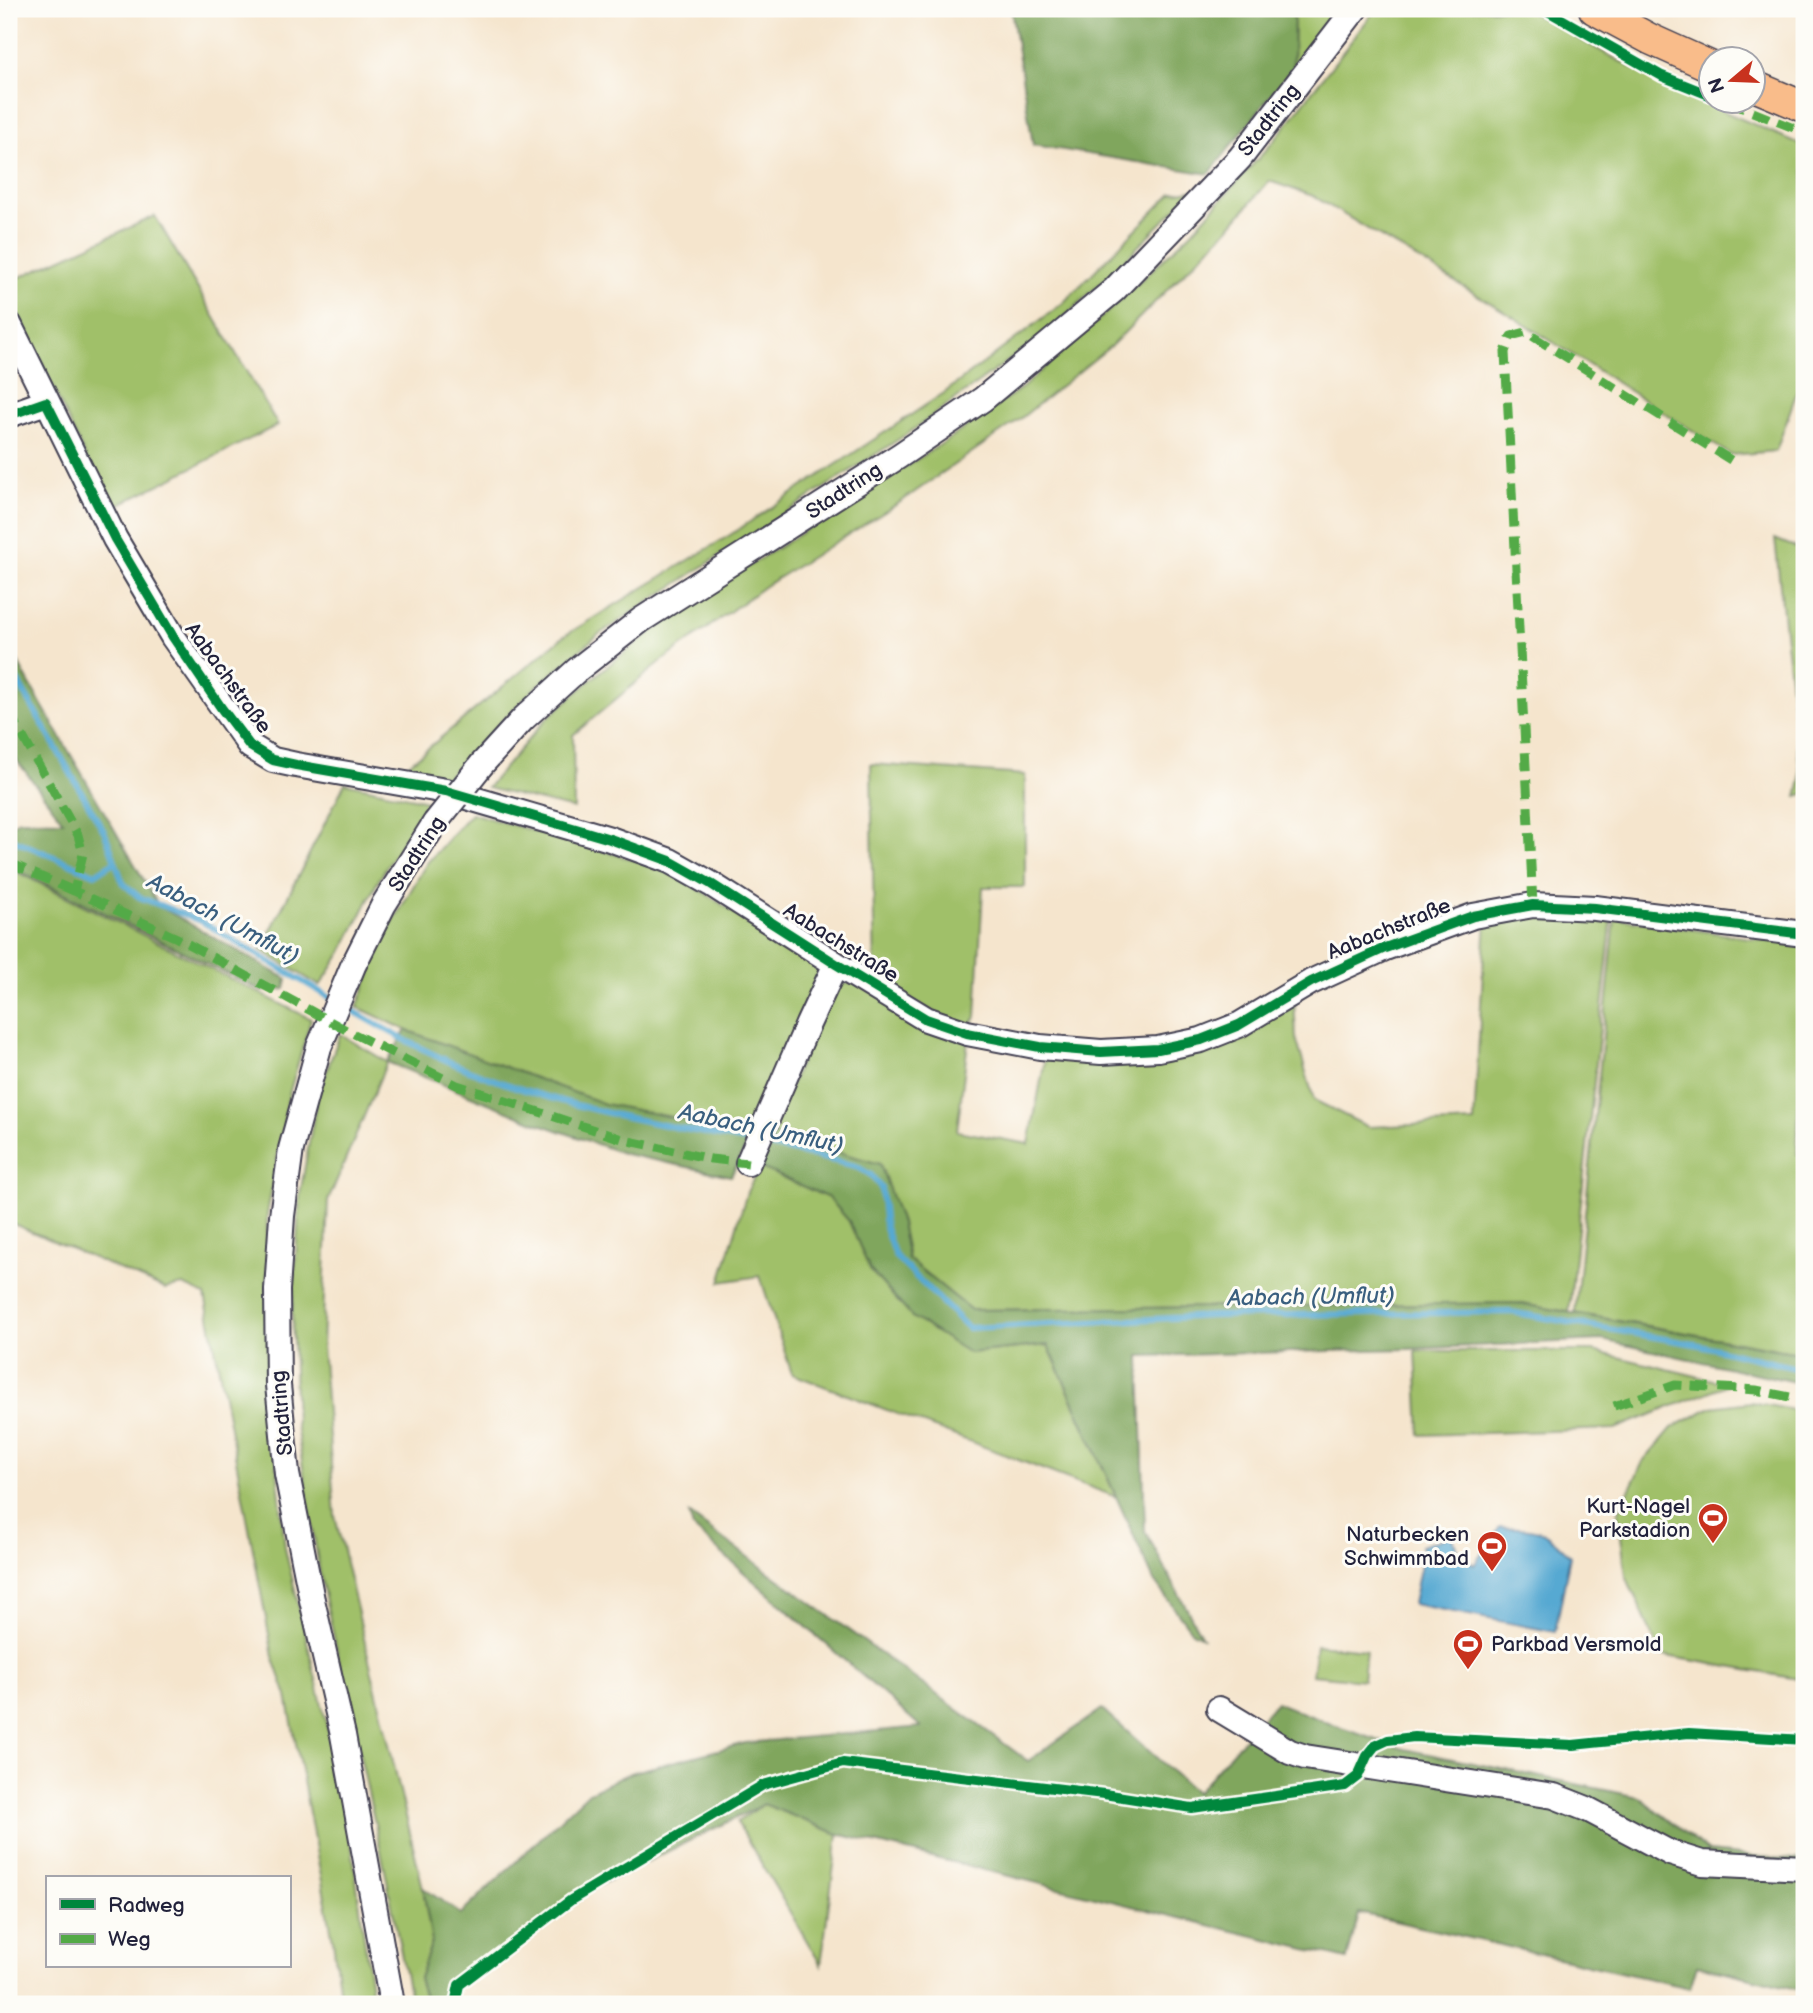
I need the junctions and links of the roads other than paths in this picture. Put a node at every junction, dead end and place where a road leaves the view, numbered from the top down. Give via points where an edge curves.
1 (1354, 9) edge
2 (1599, 11) edge
3 (1698, 61) edge
4 (1768, 92) edge
5 (1804, 107) edge
6 (9, 324) edge
7 (47, 402) junction
8 (9, 415) edge
9 (1804, 934) edge
10 (836, 964) junction
11 (754, 1150) dead end
12 (1219, 1709) dead end
13 (1804, 1868) edge
14 (392, 2004) edge

1 - 14 street, Stadtring, bridge via 1240,158 1114,290 983,399 640,620 523,719 435,823 352,966 318,1047 290,1149 277,1290 278,1385 287,1474 343,1735
2 - 3 main road
4 - 5 main road
6 - 7 street, Aabachstraße
7 - 8 street
7 - 10 street, Aabachstraße via 121,550 173,637 250,746 273,760 446,791 610,839 711,884
9 - 10 street, Aabachstraße via 1595,908 1533,905 1473,916 1385,948 1311,982 1239,1025 1201,1040 1158,1049 1101,1052 1040,1047 967,1033 926,1018
10 - 11 street
12 - 13 street via 1305,1758 1554,1796 1670,1853 1702,1863

